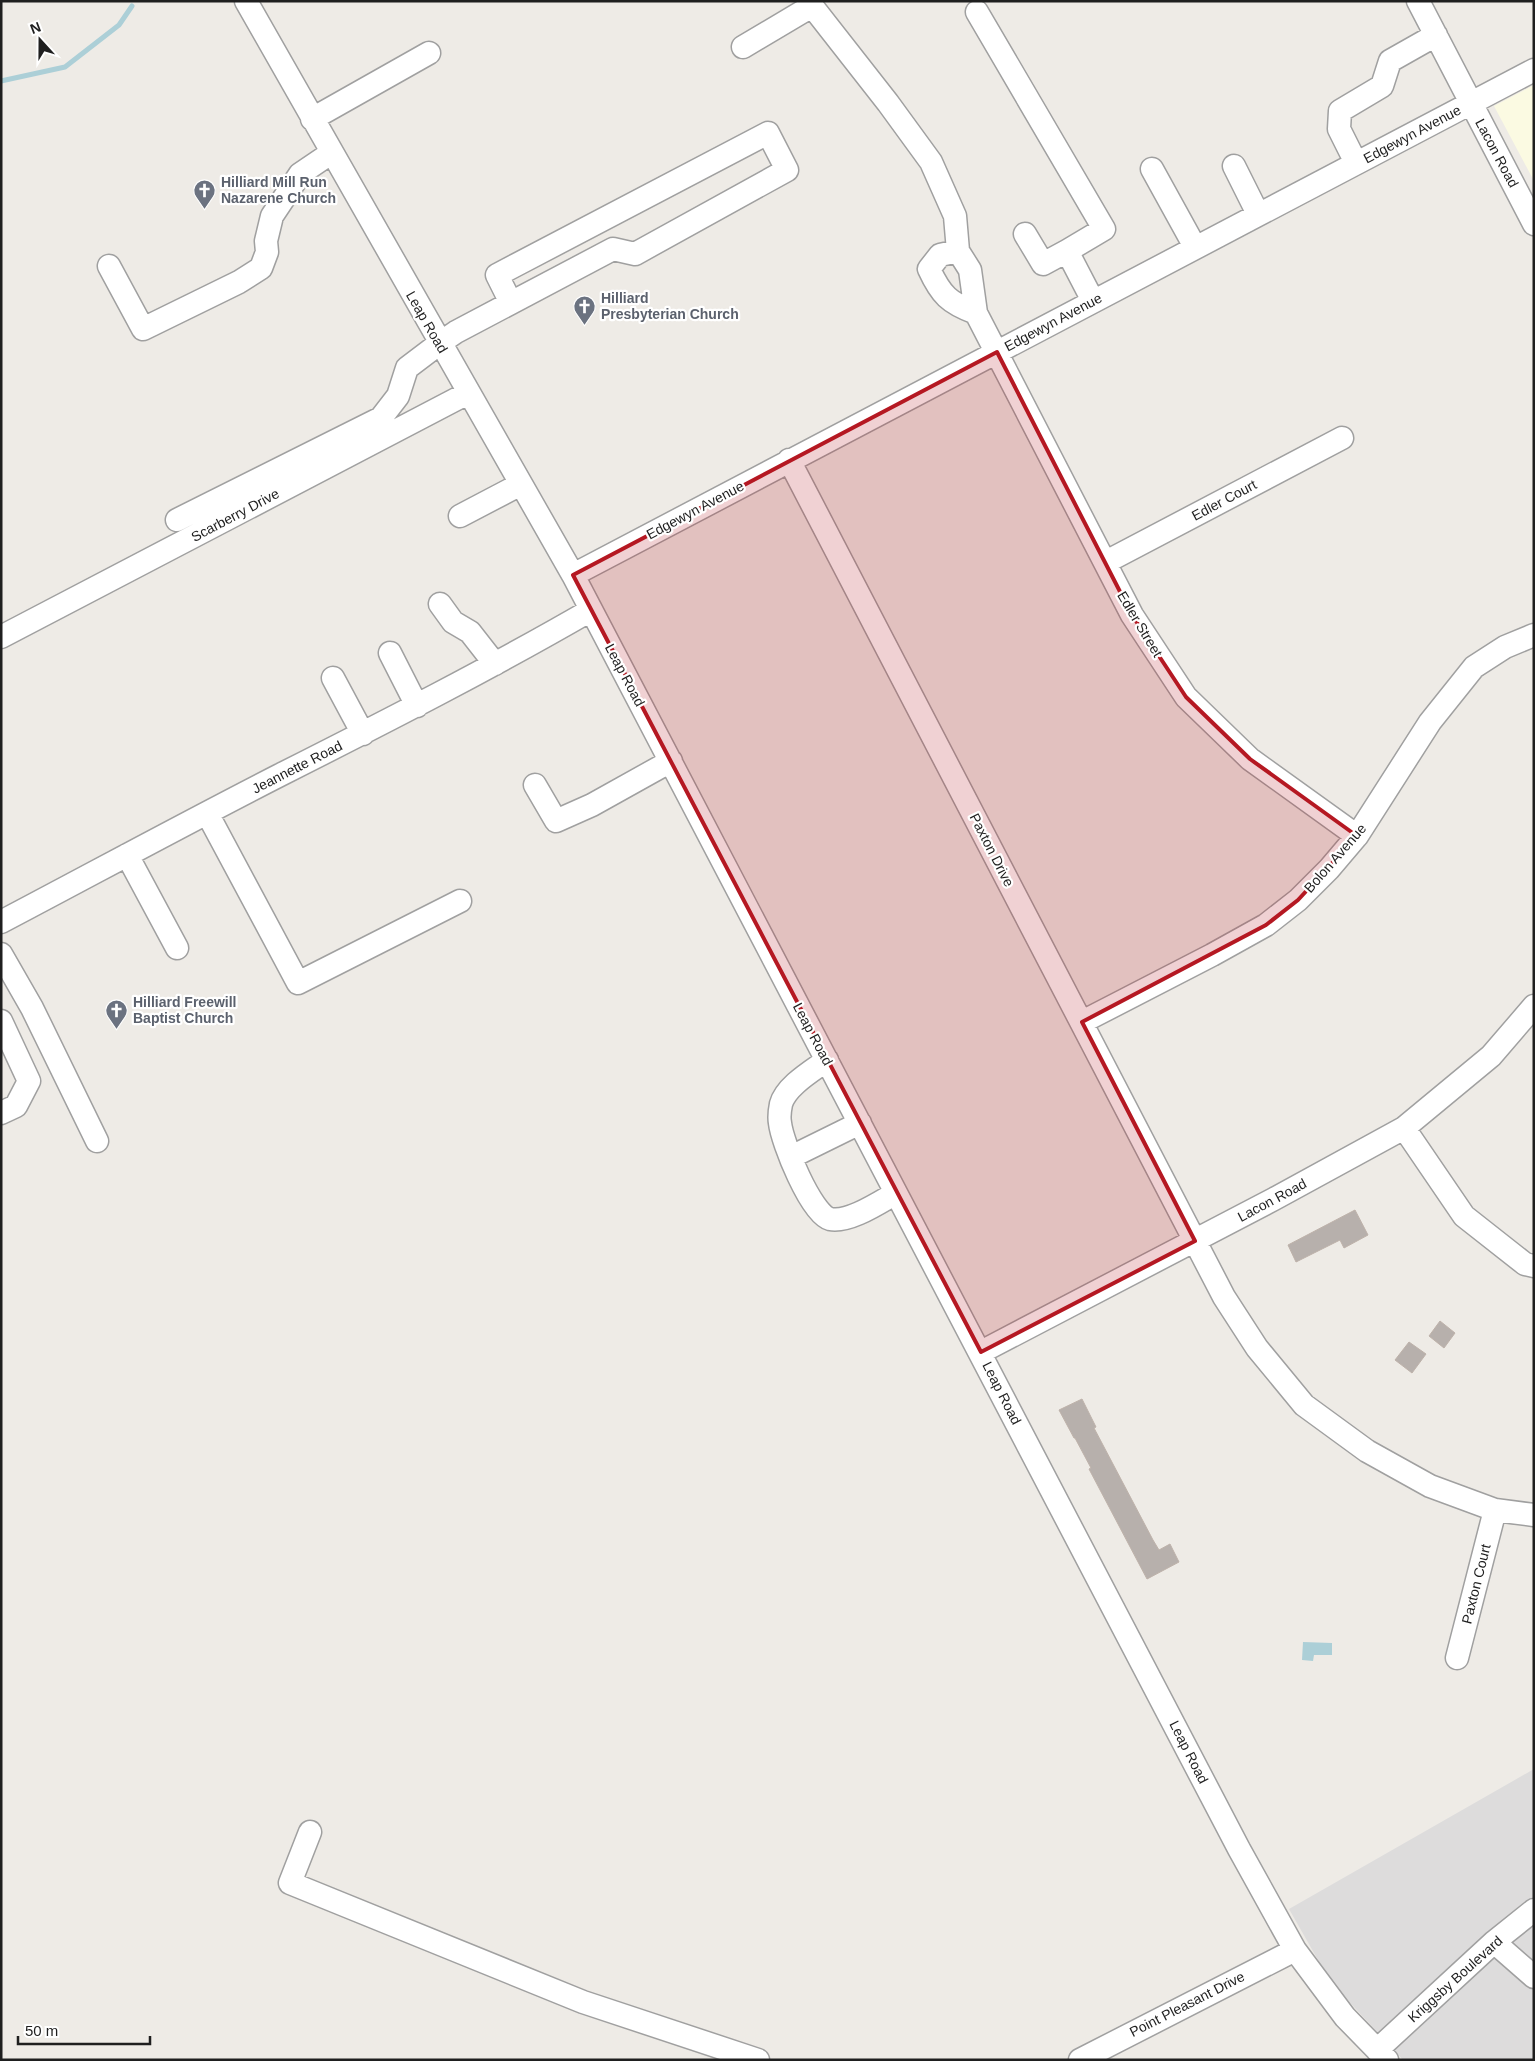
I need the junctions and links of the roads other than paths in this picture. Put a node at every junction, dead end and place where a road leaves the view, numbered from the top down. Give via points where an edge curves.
1 (246, 1) edge
2 (1418, 1) edge
3 (977, 12) dead end
4 (1436, 35) junction
5 (743, 46) dead end
6 (429, 53) dead end
7 (1534, 70) edge
8 (1471, 103) junction
9 (312, 119) junction
10 (331, 153) junction
11 (1356, 163) junction
12 (1234, 166) dead end
13 (1152, 169) dead end
14 (1258, 214) junction
15 (1534, 224) edge
16 (1026, 234) dead end
17 (1195, 248) junction
18 (958, 250) junction
19 (1067, 251) junction
20 (109, 266) dead end
21 (1093, 301) junction
22 (511, 303) junction
23 (976, 313) junction
24 (440, 344) junction
25 (997, 352) junction
26 (468, 393) junction
27 (1342, 438) dead end
28 (789, 460) junction
29 (521, 484) junction
30 (460, 516) dead end
31 (177, 520) dead end
32 (1106, 562) junction
33 (573, 575) junction
34 (440, 604) dead end
35 (591, 610) junction
36 (1534, 635) edge
37 (1, 637) edge
38 (390, 653) dead end
39 (495, 664) junction
40 (333, 678) dead end
41 (417, 706) junction
42 (363, 734) junction
43 (671, 761) junction
44 (535, 785) dead end
45 (207, 813) junction
46 (1357, 836) junction
47 (127, 855) junction
48 (460, 901) dead end
49 (1, 922) edge
50 (177, 948) dead end
51 (1, 954) edge
52 (1534, 1006) edge
53 (1, 1021) edge
54 (1082, 1022) junction
55 (827, 1060) junction
56 (1, 1113) edge
57 (860, 1123) junction
58 (1404, 1128) junction
59 (97, 1141) dead end
60 (791, 1156) junction
61 (896, 1193) junction
62 (1195, 1241) junction
63 (1534, 1266) edge
64 (981, 1352) junction
65 (1495, 1510) junction
66 (1534, 1515) edge
67 (1457, 1658) dead end
68 (310, 1832) dead end
69 (1534, 1910) edge
70 (1494, 1942) junction
71 (1295, 1950) junction
72 (1534, 1977) edge
73 (1382, 2055) edge
74 (758, 2060) edge
75 (1080, 2060) edge

1 - 9 street, Leap Road
2 - 4 street, Lacon Road
3 - 19 street via 1104,229
4 - 8 street, Lacon Road
4 - 11 street via 1390,61 1382,86 1340,111 1339,129
5 - 18 street via 812,6 931,162 954,216
6 - 9 street
7 - 8 street, Edgewyn Avenue
8 - 11 street, Edgewyn Avenue
8 - 15 street, Lacon Road
9 - 10 street, Leap Road
10 - 20 street via 300,174 272,216 266,241 267,252 261,268 239,282 142,329
10 - 24 street, Leap Road
11 - 14 street, Edgewyn Avenue
12 - 14 street
13 - 17 street
14 - 17 street, Edgewyn Avenue
16 - 19 street via 1043,264
17 - 21 street, Edgewyn Avenue
18 - 23 street via 970,270
18 - 23 street via 940,255 929,269 937,286 954,304
19 - 21 street
21 - 25 street, Edgewyn Avenue
22 - 22 street via 613,249 635,254 787,170 768,133 497,275
22 - 24 street
23 - 25 street, Edler Street
24 - 26 street, Leap Road
24 - 31 street via 406,368 398,396 381,418
25 - 28 street, Edgewyn Avenue
25 - 32 street, Edler Street
26 - 29 street, Leap Road
26 - 37 street, Scarberry Drive
27 - 32 street, Edler Court
28 - 33 street, Edgewyn Avenue
28 - 54 street, Paxton Drive
29 - 30 street
29 - 33 street, Leap Road
32 - 46 street, Edler Street via 1132,614 1186,697 1250,759
33 - 35 street, Leap Road
34 - 39 street via 453,622 470,632
35 - 39 street, Jeannette Road
35 - 43 street, Leap Road
36 - 46 street, Bolon Avenue via 1504,647 1474,668 1430,722
38 - 41 street
39 - 41 street, Jeannette Road
40 - 42 street
41 - 42 street, Jeannette Road
42 - 45 street, Jeannette Road
43 - 44 street via 556,821
43 - 55 street, Leap Road
45 - 47 street, Jeannette Road
45 - 48 street via 298,983
46 - 54 street, Bolon Avenue via 1298,900 1266,925
47 - 49 street, Jeannette Road
47 - 50 street
51 - 59 street via 32,1008
52 - 58 street, Lacon Road via 1491,1056
53 - 56 street via 29,1081 16,1106
54 - 62 street, Paxton Drive
55 - 57 street, Leap Road
55 - 60 street via 796,1082 781,1103 780,1123
57 - 60 street
57 - 61 street, Leap Road
58 - 62 street, Lacon Road
58 - 63 street via 1464,1216 1525,1264
60 - 61 street via 816,1207 828,1218 841,1220
61 - 64 street, Leap Road
62 - 64 street, Lacon Road
62 - 65 street, Paxton Drive via 1224,1297 1257,1348 1304,1405 1367,1451 1422,1482
64 - 71 street, Leap Road
65 - 66 street, Paxton Drive
65 - 67 street, Paxton Court
68 - 74 street via 290,1882 583,2002
69 - 70 street, Kriggsby Boulevard
70 - 72 street
70 - 73 street, Kriggsby Boulevard
71 - 73 street, Leap Road via 1345,2017
71 - 75 street, Point Pleasant Drive

